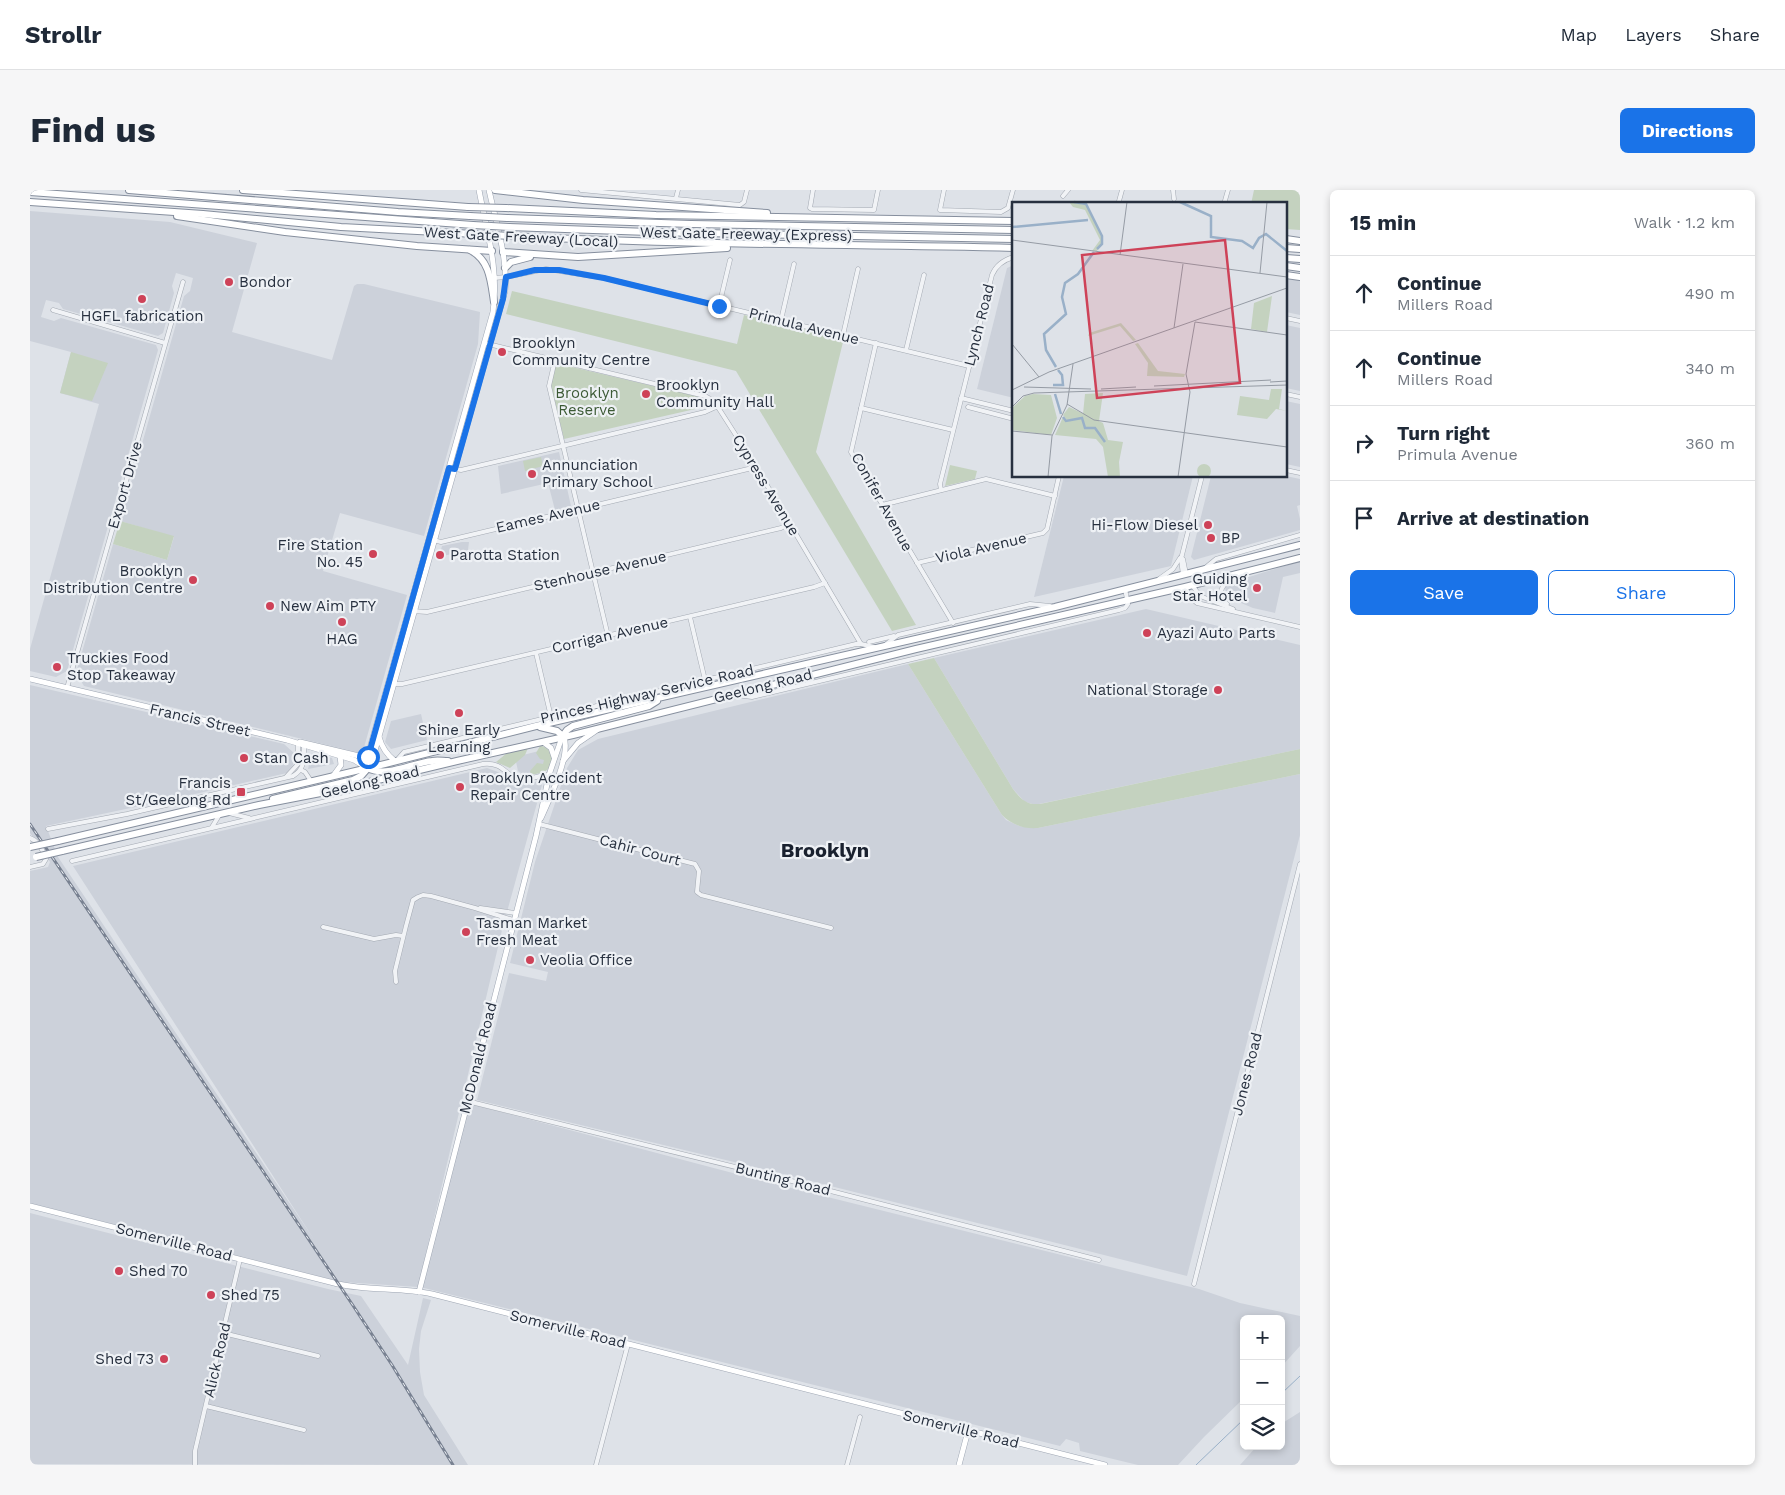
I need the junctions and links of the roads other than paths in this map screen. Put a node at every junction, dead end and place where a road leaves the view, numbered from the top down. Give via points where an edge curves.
1 (129, 190) edge
2 (243, 190) edge
3 (479, 190) edge
4 (489, 190) edge
5 (495, 190) edge
6 (581, 190) edge
7 (678, 190) edge
8 (747, 190) edge
9 (813, 190) edge
10 (878, 190) edge
11 (944, 190) edge
12 (1013, 190) edge
13 (1068, 190) edge
14 (1122, 190) edge
15 (1173, 190) edge
16 (609, 191) edge
17 (30, 192) edge
18 (1063, 196) dead end
19 (676, 198) junction
20 (1174, 199) dead end
21 (1119, 201) dead end
22 (30, 202) edge
23 (124, 209) junction
24 (883, 219) junction
25 (1012, 221) edge
26 (1012, 230) edge
27 (1012, 239) edge
28 (1288, 240) edge
29 (1300, 240) edge
30 (771, 244) junction
31 (467, 248) junction
32 (1012, 248) edge
33 (492, 251) junction
34 (503, 252) junction
35 (536, 255) junction
36 (1012, 258) edge
37 (730, 260) dead end
38 (794, 264) dead end
39 (505, 268) junction
40 (858, 269) dead end
41 (924, 275) dead end
42 (493, 277) junction
43 (506, 277) junction
44 (183, 282) dead end
45 (494, 302) joint
46 (719, 306) junction
47 (53, 310) dead end
48 (781, 320) junction
49 (843, 335) junction
50 (165, 343) junction
51 (488, 344) junction
52 (876, 344) junction
53 (906, 350) junction
54 (555, 360) junction
55 (970, 366) junction
56 (961, 398) junction
57 (718, 406) junction
58 (968, 407) dead end
59 (996, 407) junction
60 (861, 408) junction
61 (1012, 411) edge
62 (994, 414) junction
63 (1012, 418) edge
64 (953, 430) junction
65 (563, 446) junction
66 (755, 465) junction
67 (452, 469) junction
68 (1059, 478) edge
69 (1201, 478) edge
70 (941, 490) junction
71 (1055, 496) junction
72 (882, 505) junction
73 (578, 509) junction
74 (790, 524) junction
75 (1300, 535) edge
76 (432, 540) junction
77 (1300, 545) edge
78 (1182, 554) junction
79 (1300, 558) edge
80 (917, 563) junction
81 (1201, 571) junction
82 (593, 572) junction
83 (1233, 574) junction
84 (1185, 575) junction
85 (824, 582) junction
86 (1154, 582) junction
87 (1189, 586) junction
88 (1125, 589) junction
89 (1128, 600) junction
90 (1055, 607) junction
91 (412, 610) junction
92 (1242, 613) junction
93 (690, 617) junction
94 (953, 623) junction
95 (1300, 627) edge
96 (898, 635) junction
97 (608, 636) junction
98 (869, 642) dead end
99 (861, 644) junction
100 (879, 648) junction
101 (536, 653) junction
102 (784, 662) junction
103 (772, 672) junction
104 (30, 679) edge
105 (705, 680) junction
106 (394, 684) junction
107 (712, 687) junction
108 (67, 688) junction
109 (663, 698) junction
110 (715, 698) junction
111 (551, 716) junction
112 (536, 726) junction
113 (602, 728) junction
114 (376, 736) junction
115 (563, 736) junction
116 (542, 742) junction
117 (301, 744) junction
118 (331, 752) junction
119 (340, 756) junction
120 (368, 757) junction
121 (554, 760) junction
122 (396, 761) junction
123 (457, 761) junction
124 (561, 764) junction
125 (368, 768) junction
126 (301, 770) junction
127 (293, 771) junction
128 (549, 775) junction
129 (333, 776) junction
130 (286, 777) junction
131 (557, 777) junction
132 (311, 780) junction
133 (259, 805) junction
134 (223, 813) junction
135 (251, 819) junction
136 (538, 825) junction
137 (212, 828) junction
138 (48, 829) dead end
139 (30, 838) edge
140 (30, 847) edge
141 (33, 858) edge
142 (72, 861) dead end
143 (1300, 864) edge
144 (30, 867) edge
145 (475, 908) junction
146 (515, 913) junction
147 (513, 920) junction
148 (323, 927) dead end
149 (831, 928) dead end
150 (403, 936) junction
151 (396, 982) dead end
152 (467, 1101) junction
153 (30, 1206) edge
154 (240, 1259) junction
155 (1099, 1260) dead end
156 (1194, 1284) dead end
157 (419, 1292) junction
158 (223, 1333) junction
159 (628, 1344) junction
160 (318, 1356) dead end
161 (206, 1406) junction
162 (860, 1417) dead end
163 (304, 1430) dead end
164 (968, 1431) junction
165 (195, 1463) edge
166 (596, 1465) edge
167 (847, 1465) edge
168 (959, 1465) edge
169 (1105, 1465) edge

1 - 26 highway, West Gate Freeway (Express), bridge via 507,218
2 - 24 highway, West Gate Freeway (Local), bridge via 468,207 656,215
3 - 33 main road
4 - 34 main road
5 - 24 highway via 616,203 766,213 842,214
6 - 16 street
7 - 19 street
8 - 19 street via 740,205
9 - 10 street via 812,209 874,210
11 - 12 street via 940,210 1004,212
13 - 18 street
14 - 21 street
15 - 20 street
16 - 19 street
17 - 27 highway, West Gate Freeway (Express), bridge via 509,227
22 - 23 highway, West Gate Freeway (Local)
23 - 30 highway, West Gate Freeway (Local), bridge via 341,227 660,243
23 - 31 highway via 285,232
24 - 25 highway, West Gate Freeway (Local)
28 - 29 highway
30 - 32 highway, West Gate Freeway (Local)
30 - 35 highway via 578,257
31 - 33 highway
31 - 42 highway via 480,257
33 - 34 main road
33 - 42 main road
34 - 35 highway
34 - 39 main road
35 - 39 highway via 511,262
36 - 55 street, Lynch Road via 998,264 992,275
37 - 46 street
38 - 48 street
39 - 43 main road
40 - 49 street
41 - 53 street
42 - 43 street, Primula Avenue
42 - 45 highway
43 - 46 street, Primula Avenue via 535,270 559,270
43 - 51 main road via 503,299
44 - 50 street, Export Drive
45 - 51 main road
46 - 48 street, Primula Avenue
47 - 50 street
48 - 49 street, Primula Avenue
49 - 52 street, Primula Avenue
50 - 108 street, Export Drive
51 - 54 street, Cypress Avenue
51 - 67 main road
52 - 53 street, Primula Avenue
52 - 60 street, Conifer Avenue
53 - 55 street, Primula Avenue
54 - 57 street, Cypress Avenue via 705,396
54 - 65 street via 549,386
55 - 56 street, Lynch Road
56 - 59 street
56 - 64 street, Lynch Road
57 - 65 street via 705,412
57 - 66 street, Cypress Avenue
58 - 62 street
59 - 61 street
59 - 62 street
60 - 64 street
60 - 72 street, Conifer Avenue via 851,452
62 - 63 street
64 - 70 street, Lynch Road
65 - 67 street via 461,470
65 - 73 street
66 - 73 street, Eames Avenue
66 - 74 street, Cypress Avenue
67 - 76 main road
68 - 71 street
69 - 78 street
70 - 71 street via 986,480
70 - 72 street
71 - 80 street, Viola Avenue via 1045,531
72 - 80 street, Conifer Avenue
73 - 76 street, Eames Avenue via 441,542
73 - 82 street
74 - 82 street, Stenhouse Avenue
74 - 85 street, Cypress Avenue
75 - 81 street via 1214,560
76 - 91 main road
77 - 81 highway, Geelong Road
78 - 84 street
78 - 86 street via 1174,569
79 - 83 highway, Geelong Road
80 - 94 street, Conifer Avenue
81 - 84 highway, Geelong Road
82 - 91 street, Stenhouse Avenue via 426,612
82 - 97 street
83 - 87 highway, Geelong Road
83 - 92 street via 1220,594 1223,601
84 - 86 highway, Geelong Road
84 - 87 highway
85 - 93 street, Corrigan Avenue
85 - 99 street, Cypress Avenue
86 - 88 highway, Geelong Road
87 - 89 highway, Geelong Road
87 - 92 street via 1201,597
87 - 92 street via 1188,596 1195,602
88 - 89 street
88 - 90 highway, Geelong Road
89 - 110 highway, Geelong Road
90 - 94 street via 1030,604
90 - 100 highway, Geelong Road
91 - 106 main road
91 - 114 main road
92 - 95 street
93 - 97 street, Corrigan Avenue
93 - 105 street
94 - 96 street
96 - 98 street
96 - 100 street
97 - 101 street, Corrigan Avenue
99 - 100 street, Princes Highway Service Road
99 - 102 street, Princes Highway Service Road
100 - 103 highway, Geelong Road
101 - 106 street, Corrigan Avenue
101 - 111 street
102 - 103 street
102 - 105 street, Princes Highway Service Road
103 - 107 highway, Geelong Road
104 - 108 main road, Francis Street
105 - 111 street, Princes Highway Service Road
106 - 114 main road
107 - 109 highway, Geelong Road
107 - 110 highway
108 - 117 main road, Francis Street
109 - 112 highway, Geelong Road
109 - 115 highway via 649,706 573,726
110 - 113 highway, Geelong Road
111 - 122 street, Princes Highway Service Road via 405,751
112 - 115 highway via 557,731
112 - 122 highway, Geelong Road
113 - 115 highway, Geelong Road
113 - 124 main road via 578,743
114 - 120 main road
114 - 122 main road
114 - 125 main road via 374,757
115 - 116 highway, Geelong Road
115 - 121 main road, McDonald Road
115 - 124 main road, McDonald Road via 566,745
116 - 121 main road via 552,749
116 - 123 highway, Geelong Road
117 - 118 main road, Francis Street
117 - 126 street via 304,763
117 - 127 street
118 - 119 main road
118 - 120 main road
119 - 125 main road
119 - 129 main road via 341,765
120 - 125 main road
121 - 128 main road, McDonald Road
122 - 125 highway, Geelong Road
123 - 125 highway via 430,761 384,772
123 - 133 highway, Geelong Road
124 - 131 main road, McDonald Road
125 - 129 highway, Geelong Road
125 - 133 highway via 353,780
126 - 127 street
126 - 130 street
126 - 132 street, Geelong Road
127 - 130 street
128 - 131 main road
128 - 135 street, Geelong Road via 521,780 499,766 485,764
128 - 136 main road, McDonald Road
129 - 132 highway, Geelong Road
130 - 138 street
131 - 136 main road, McDonald Road
132 - 140 highway, Geelong Road, bridge
133 - 134 highway, Geelong Road
134 - 135 street, Geelong Road
134 - 137 street
134 - 141 highway, Geelong Road, bridge
135 - 137 street, Geelong Road
136 - 146 main road, McDonald Road
136 - 149 street, Cahir Court via 695,864 697,892 701,895
137 - 142 street, Geelong Road
139 - 144 street via 37,842 46,859 43,864
143 - 156 street, Jones Road
145 - 146 street
145 - 147 street
145 - 150 street via 431,896 418,896 411,905
146 - 147 main road, McDonald Road
147 - 152 main road, McDonald Road
148 - 150 street via 374,939
150 - 151 street via 394,971
152 - 155 street, Bunting Road
152 - 157 main road, McDonald Road
153 - 154 main road, Somerville Road
154 - 157 main road, Somerville Road via 341,1285
154 - 158 street, Alick Road
157 - 159 main road, Somerville Road
158 - 160 street
158 - 161 street, Alick Road
159 - 164 main road, Somerville Road
159 - 166 street
161 - 163 street
161 - 165 street, Alick Road
162 - 167 street
164 - 168 main road
164 - 169 main road, Somerville Road

